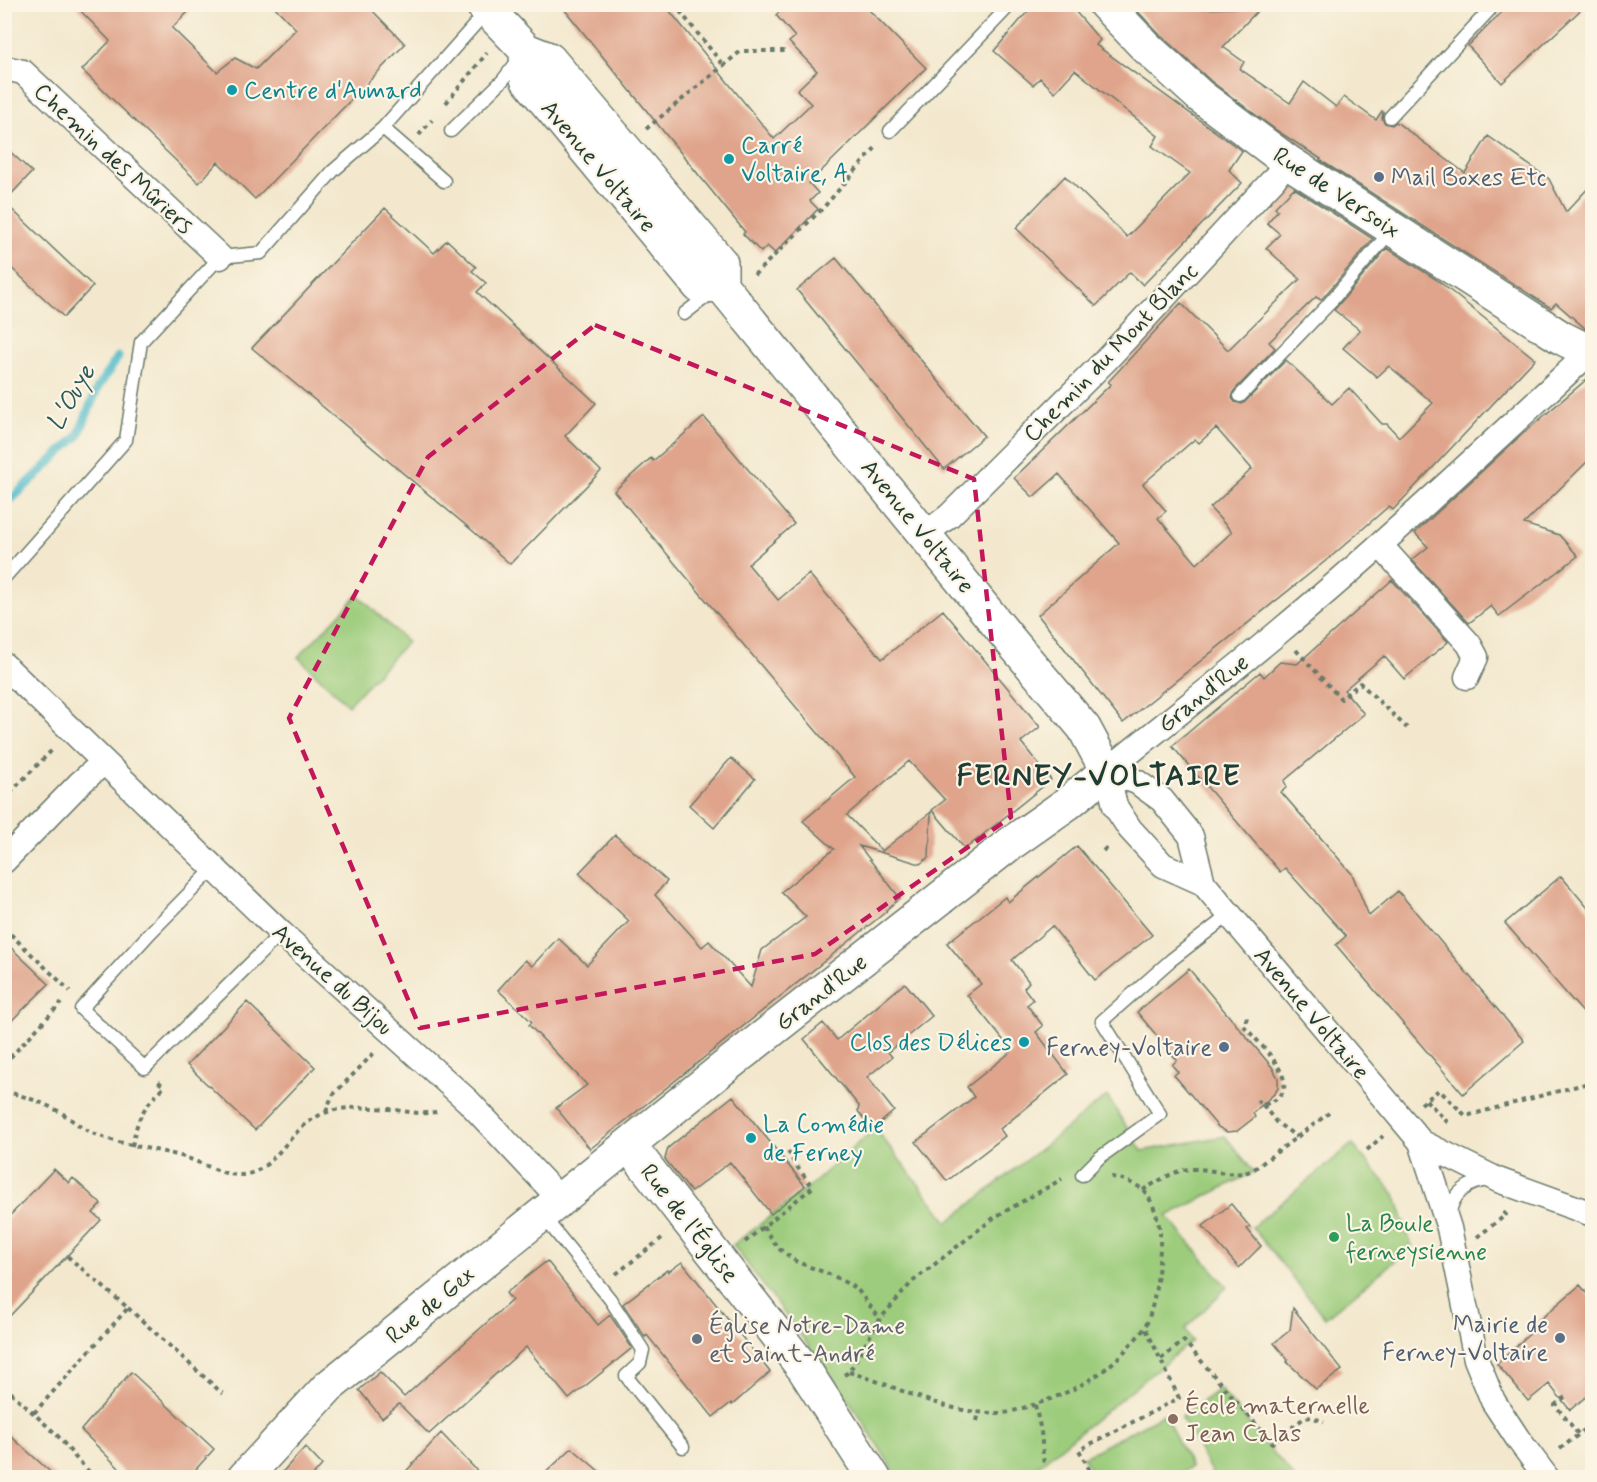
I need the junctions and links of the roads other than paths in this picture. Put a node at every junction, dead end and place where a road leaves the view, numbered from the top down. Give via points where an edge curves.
1 (1011, 4) edge
2 (1105, 4) edge
3 (1495, 4) edge
4 (501, 24) edge
5 (4, 68) edge
6 (1390, 117) dead end
7 (382, 128) junction
8 (451, 131) dead end
9 (890, 131) road end
10 (1287, 161) junction
11 (444, 181) dead end
12 (1392, 229) junction
13 (220, 257) junction
14 (727, 291) junction
15 (684, 314) dead end
16 (1592, 351) edge
17 (1240, 396) dead end
18 (925, 534) junction
19 (1380, 545) junction
20 (4, 578) edge
21 (4, 665) edge
22 (1467, 677) dead end
23 (104, 763) junction
24 (1107, 771) junction
25 (4, 861) edge
26 (214, 868) junction
27 (1203, 883) junction
28 (1229, 915) junction
29 (282, 933) junction
30 (1421, 1142) junction
31 (629, 1145) junction
32 (1082, 1175) road end
33 (1498, 1180) junction
34 (551, 1206) junction
35 (1593, 1214) edge
36 (1449, 1228) junction
37 (683, 1447) dead end
38 (244, 1478) edge
39 (874, 1478) edge
40 (1547, 1478) edge

1 - 9 lane
2 - 10 main road, Rue de Versoix via 1200,96
3 - 6 lane
4 - 7 lane
4 - 8 lane via 503,80
4 - 14 main road, Avenue Voltaire via 549,59 721,264
4 - 14 main road, Avenue Voltaire via 527,79 614,186 699,286
5 - 13 street, Chemin des Mûriers via 23,72
7 - 11 lane
7 - 13 lane via 333,171 261,253
10 - 12 main road, Rue de Versoix via 1338,188
10 - 18 street, Chemin du Mont Blanc via 1105,361 949,516
12 - 16 main road, Rue de Versoix via 1562,338
12 - 17 lane via 1326,307
13 - 20 lane via 141,342 126,440
14 - 15 lane
14 - 18 main road, Avenue Voltaire
16 - 19 street, Grand'Rue
18 - 24 main road, Avenue Voltaire via 1084,728
19 - 22 street via 1469,644 1476,657
19 - 24 street, Grand'Rue
21 - 23 street, Avenue du Bijou
23 - 25 street
23 - 26 street, Avenue du Bijou
24 - 27 street, Avenue Voltaire via 1115,806 1130,829 1163,865
24 - 27 street, Avenue Voltaire via 1137,782 1162,800 1191,836
24 - 31 main road, Grand'Rue
26 - 29 street, Avenue du Bijou
26 - 29 lane via 81,1009 145,1068
27 - 28 street, Avenue Voltaire
28 - 30 street, Avenue Voltaire
28 - 32 lane via 1102,1022 1160,1114
29 - 34 street, Avenue du Bijou via 468,1101
30 - 33 street, Avenue Voltaire
30 - 36 street, Avenue Voltaire
31 - 34 main road, Rue de Gex
31 - 39 main road, Rue de l'Église via 804,1369
33 - 35 street, Avenue Voltaire
33 - 36 lane via 1480,1180 1464,1188 1451,1203
34 - 37 lane via 643,1350 640,1363 626,1376
34 - 38 main road, Rue de Gex via 328,1388
36 - 40 street, Avenue Voltaire via 1476,1359 1493,1401

